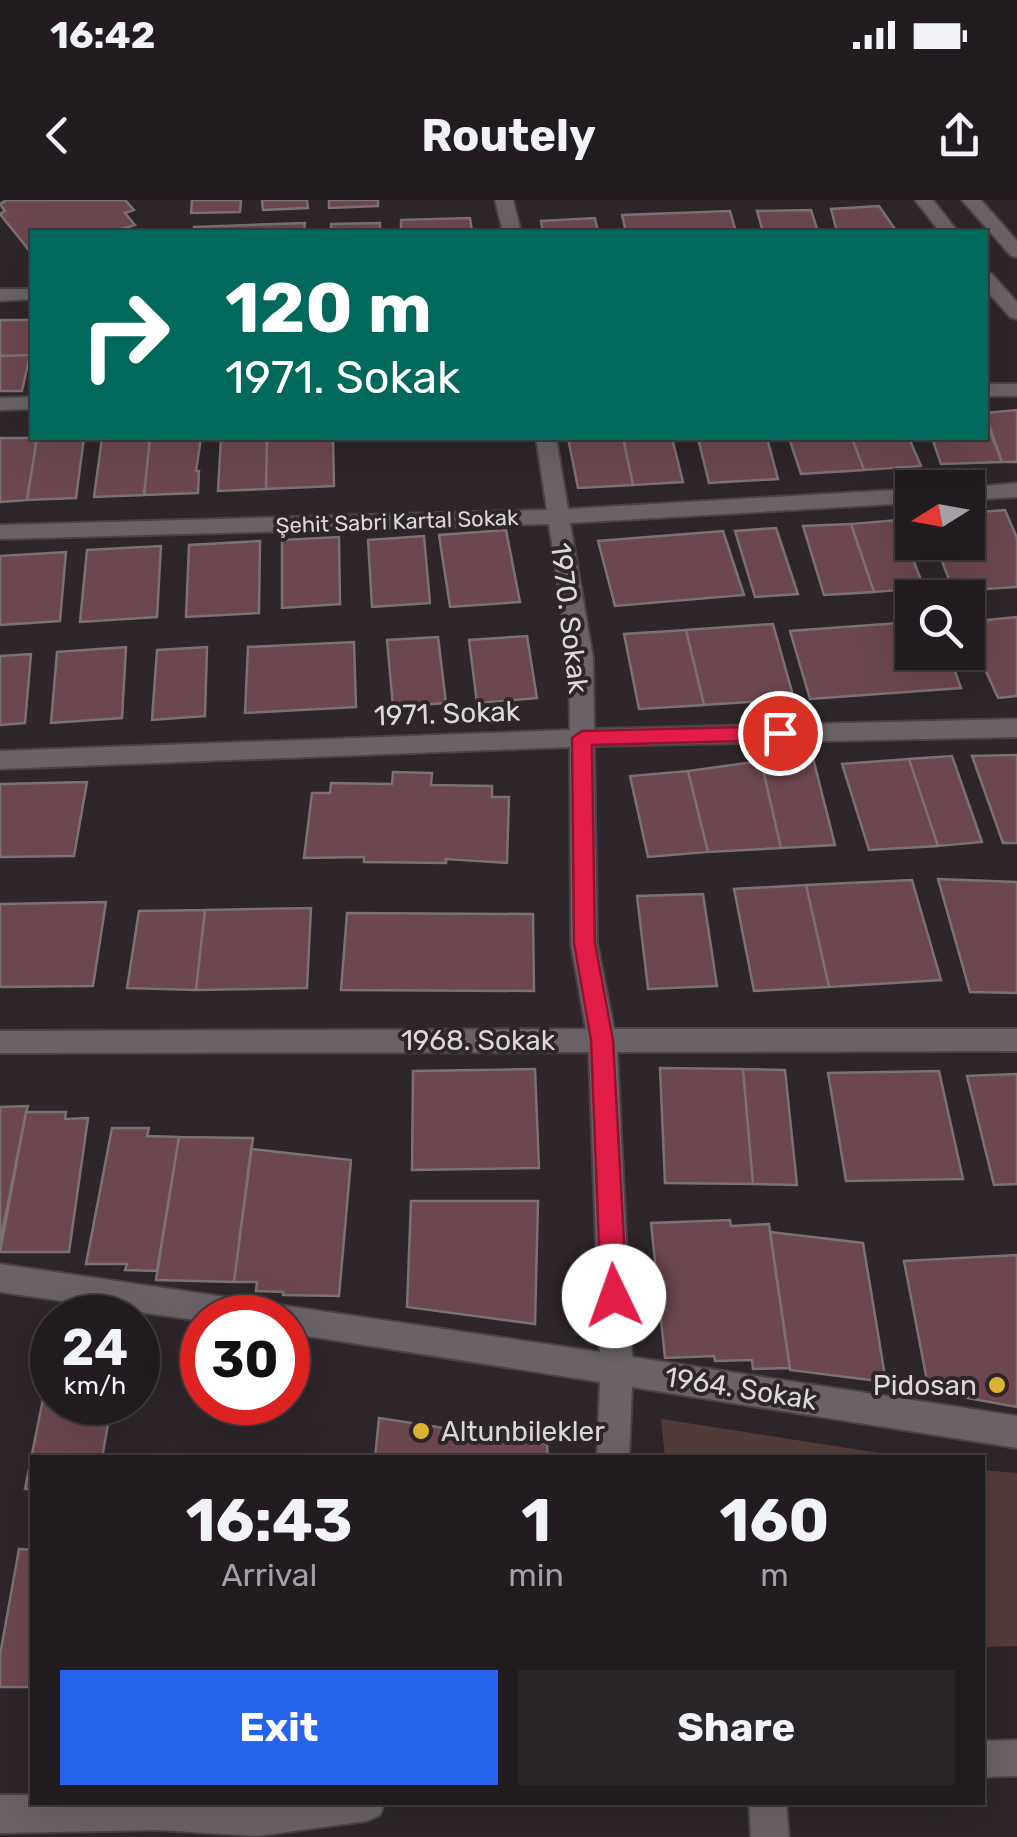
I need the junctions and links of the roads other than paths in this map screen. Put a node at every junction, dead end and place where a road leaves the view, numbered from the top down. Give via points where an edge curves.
1 (504, 200) edge
2 (924, 200) edge
3 (971, 200) edge
4 (512, 230) edge
5 (947, 230) edge
6 (1017, 252) edge
7 (988, 281) edge
8 (30, 294) edge
9 (0, 295) edge
10 (1017, 313) edge
11 (988, 390) edge
12 (1017, 390) edge
13 (0, 404) edge
14 (30, 404) edge
15 (546, 440) edge
16 (1017, 490) edge
17 (985, 492) edge
18 (895, 497) edge
19 (556, 517) junction
20 (0, 532) edge
21 (1017, 728) edge
22 (582, 738) junction
23 (0, 760) edge
24 (602, 1040) junction
25 (1017, 1040) edge
26 (0, 1042) edge
27 (0, 1278) edge
28 (180, 1304) edge
29 (310, 1322) edge
30 (617, 1369) junction
31 (1017, 1432) edge
32 (613, 1455) edge
33 (1017, 1758) edge
34 (985, 1760) edge
35 (353, 1805) edge
36 (767, 1805) edge
37 (0, 1814) edge
38 (248, 1827) edge
39 (770, 1837) edge

1 - 4 street
2 - 5 street
3 - 6 street
7 - 10 street
8 - 9 street
11 - 12 street
13 - 14 street
15 - 19 street, 1970. Sokak
16 - 17 street
18 - 19 street, Şehit Sabri Kartal Sokak
19 - 20 street, Şehit Sabri Kartal Sokak
19 - 22 street, 1970. Sokak via 580,658
21 - 22 street, 1971. Sokak
22 - 23 street, 1971. Sokak
22 - 24 street, 1970. Sokak via 584,943
24 - 25 street, 1968. Sokak
24 - 26 street, 1968. Sokak
24 - 30 street, 1970. Sokak
27 - 28 street
29 - 30 street, 1964. Sokak
30 - 31 street, 1964. Sokak
30 - 32 street, 1970. Sokak
33 - 34 street
35 - 38 street
36 - 39 street
37 - 38 street via 159,1812

